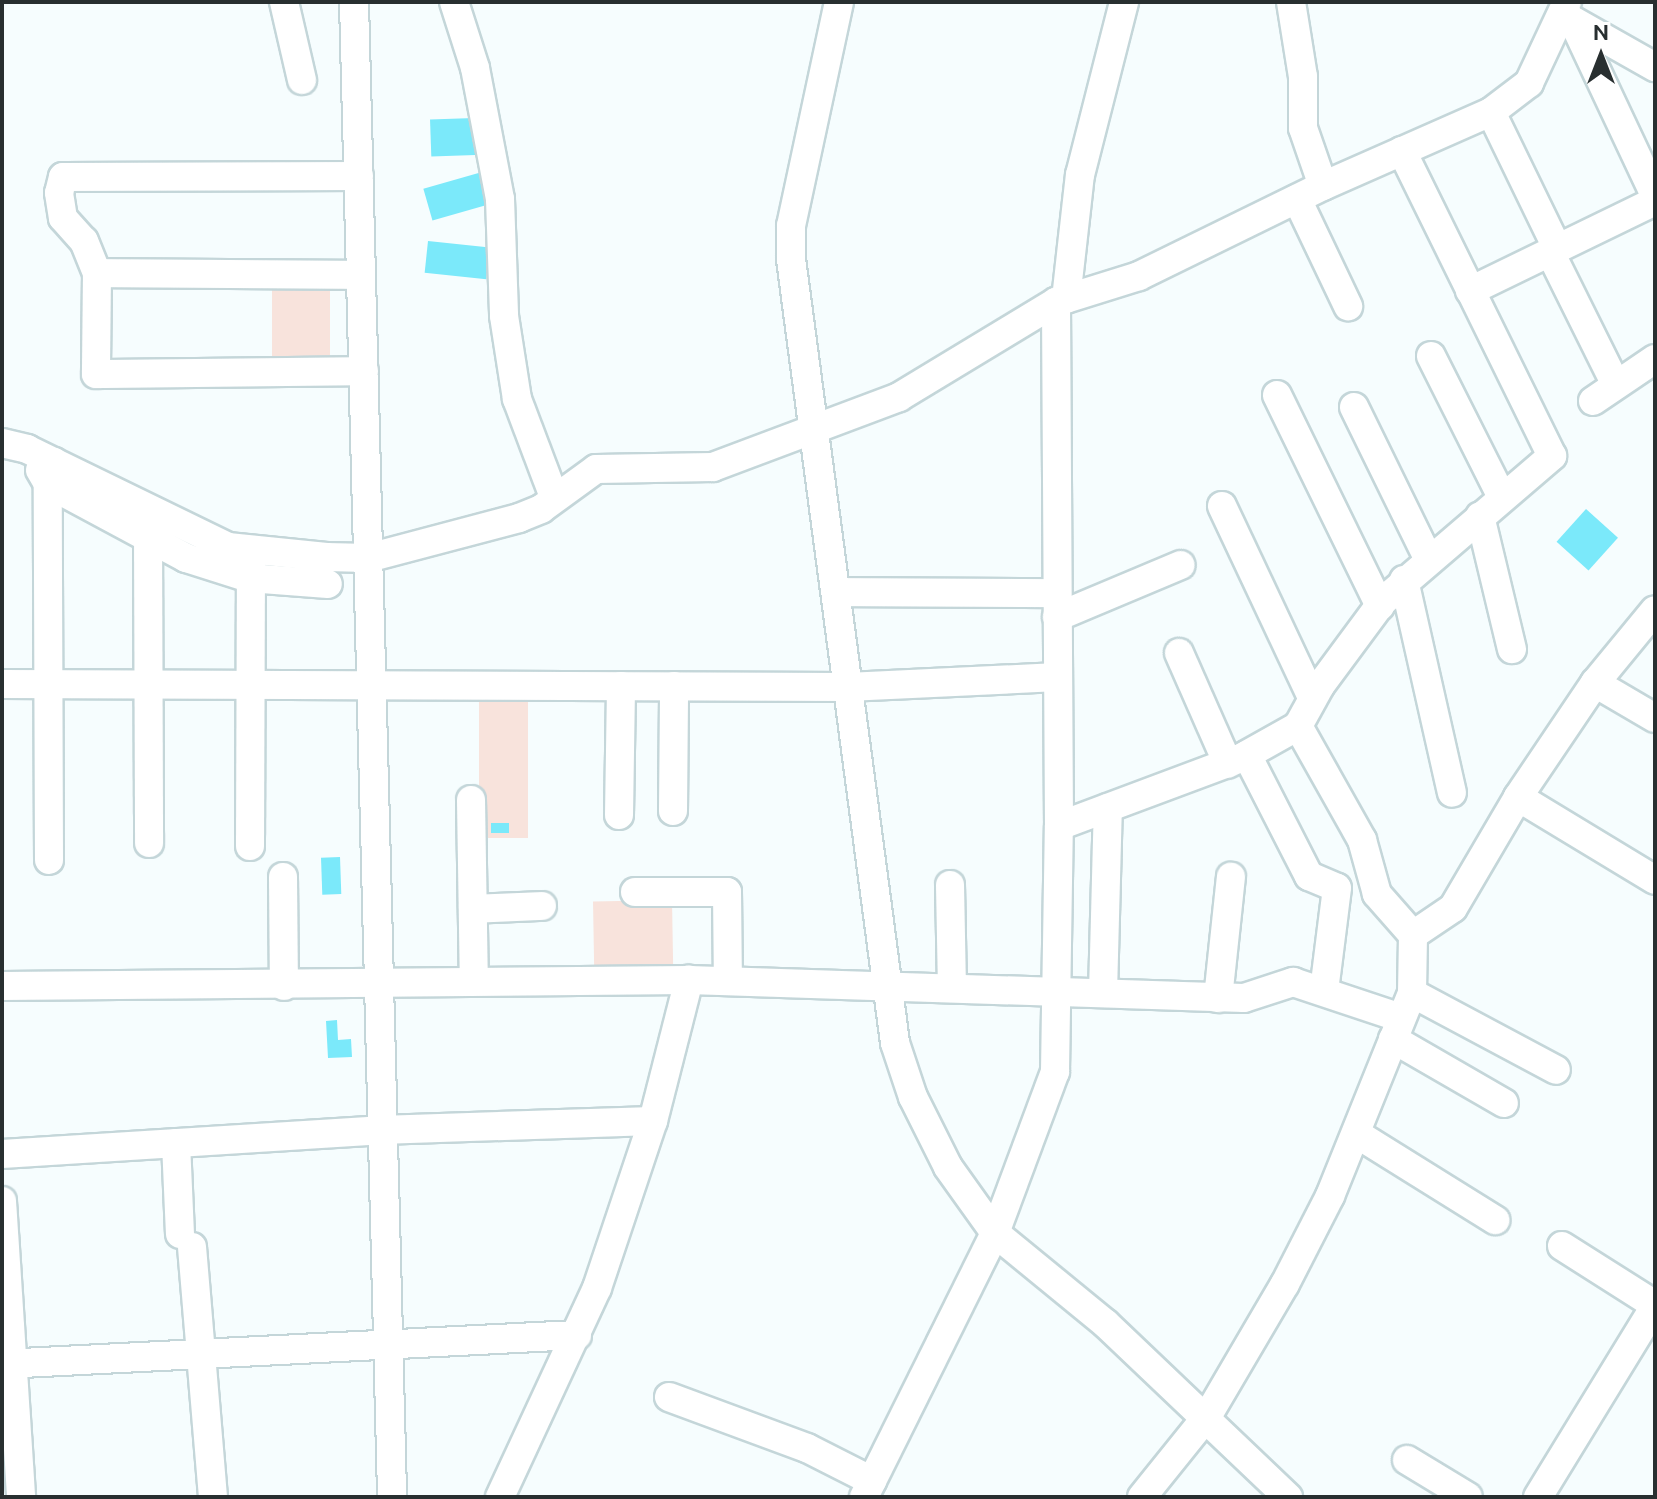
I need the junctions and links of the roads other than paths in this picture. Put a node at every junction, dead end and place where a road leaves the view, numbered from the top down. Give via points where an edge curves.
1 (284, 2) edge
2 (354, 2) edge
3 (454, 2) edge
4 (839, 2) edge
5 (1124, 2) edge
6 (1291, 2) edge
7 (1568, 13) edge
8 (1653, 69) edge
9 (302, 80) dead end
10 (1491, 112) junction
11 (1402, 151) junction
12 (359, 176) junction
13 (1323, 186) junction
14 (1655, 195) edge
15 (1297, 199) junction
16 (1655, 201) edge
17 (1554, 250) junction
18 (97, 273) junction
19 (361, 275) junction
20 (1470, 291) junction
21 (1061, 300) junction
22 (1348, 306) dead end
23 (1431, 356) dead end
24 (1655, 359) edge
25 (364, 371) junction
26 (1616, 385) junction
27 (1277, 395) dead end
28 (1593, 401) dead end
29 (1354, 407) dead end
30 (816, 430) junction
31 (2, 443) edge
32 (2, 461) edge
33 (51, 473) junction
34 (554, 497) junction
35 (1502, 497) junction
36 (1222, 506) dead end
37 (1480, 516) junction
38 (148, 534) junction
39 (368, 558) junction
40 (1428, 558) junction
41 (1181, 565) dead end
42 (251, 566) junction
43 (1404, 580) junction
44 (328, 584) dead end
45 (836, 592) junction
46 (1057, 605) junction
47 (1380, 606) junction
48 (1655, 610) edge
49 (1512, 649) dead end
50 (1179, 653) dead end
51 (1058, 677) junction
52 (1595, 683) junction
53 (2, 684) edge
54 (49, 684) junction
55 (147, 685) junction
56 (250, 685) junction
57 (370, 685) junction
58 (621, 686) junction
59 (674, 686) junction
60 (847, 687) junction
61 (1312, 697) junction
62 (1655, 718) edge
63 (1298, 726) junction
64 (1238, 759) junction
65 (1452, 793) dead end
66 (1518, 797) junction
67 (471, 800) dead end
68 (1108, 808) junction
69 (673, 811) dead end
70 (619, 815) dead end
71 (1059, 826) junction
72 (149, 843) dead end
73 (250, 846) dead end
74 (49, 860) dead end
75 (283, 877) dead end
76 (1231, 877) dead end
77 (1655, 880) edge
78 (950, 885) dead end
79 (635, 892) dead end
80 (542, 906) dead end
81 (473, 909) junction
82 (1413, 935) junction
83 (689, 980) junction
84 (474, 981) junction
85 (728, 981) junction
86 (380, 984) junction
87 (886, 985) junction
88 (2, 986) edge
89 (284, 986) junction
90 (952, 988) junction
91 (1324, 991) junction
92 (1054, 992) junction
93 (1103, 993) junction
94 (1218, 998) junction
95 (1402, 1017) junction
96 (1556, 1070) dead end
97 (1504, 1103) dead end
98 (653, 1121) junction
99 (380, 1130) junction
100 (1357, 1134) junction
101 (176, 1143) junction
102 (2, 1154) edge
103 (2, 1201) edge
104 (1495, 1220) dead end
105 (995, 1233) junction
106 (1562, 1246) dead end
107 (1655, 1306) edge
108 (577, 1335) junction
109 (387, 1343) junction
110 (201, 1355) junction
111 (6, 1363) edge
112 (669, 1397) dead end
113 (1208, 1415) junction
114 (1407, 1460) dead end
115 (10, 1469) edge
116 (868, 1489) edge
117 (21, 1497) edge
118 (213, 1497) edge
119 (392, 1497) edge
120 (500, 1497) edge
121 (1142, 1497) edge
122 (1288, 1497) edge
123 (1468, 1497) edge
124 (1538, 1497) edge

1 - 9 street
2 - 12 street
3 - 34 street via 475,68 500,199 504,316 517,399
4 - 30 street via 791,226
5 - 21 street via 1080,175
6 - 13 street via 1303,77 1303,128
7 - 8 street
7 - 10 street via 1529,83
7 - 14 street
10 - 11 street
10 - 17 street
11 - 13 street
11 - 20 street
12 - 18 street via 63,177 63,218 84,241
12 - 19 street
13 - 15 street
15 - 21 street via 1139,276
15 - 22 street
16 - 17 street
17 - 20 street
17 - 26 street
18 - 19 street
18 - 25 street via 96,374
19 - 25 street
20 - 35 street via 1552,456
21 - 30 street via 899,397
21 - 46 street
23 - 35 street
24 - 26 street
25 - 39 street
26 - 28 street
27 - 47 street
29 - 40 street
30 - 34 street via 713,467 596,469
30 - 45 street
31 - 33 street
32 - 33 street
33 - 38 street
33 - 42 street via 185,530
33 - 54 street
34 - 39 street via 519,518
35 - 37 street
36 - 61 street
37 - 40 street
37 - 49 street
38 - 42 street via 186,558
38 - 55 street
39 - 42 street
39 - 57 street
40 - 43 street
41 - 46 street
42 - 44 street
42 - 56 street
43 - 47 street
43 - 65 street
45 - 46 street
45 - 60 street
46 - 51 street
47 - 61 street
48 - 52 street
50 - 64 street
51 - 60 street
51 - 71 street
52 - 62 street
52 - 66 street
53 - 54 street
54 - 55 street
54 - 74 street
55 - 56 street
55 - 72 street
56 - 57 street
56 - 73 street
57 - 58 street
57 - 86 street
58 - 59 street
58 - 70 street
59 - 60 street
59 - 69 street
60 - 87 street
61 - 63 street
63 - 64 street
63 - 82 street via 1362,840 1377,894
64 - 68 street
64 - 91 street via 1309,876 1337,888
66 - 77 street
66 - 82 street via 1453,908
67 - 81 street
68 - 71 street
68 - 93 street
71 - 92 street
75 - 89 street
76 - 94 street
78 - 90 street
79 - 85 street via 727,892
80 - 81 street
81 - 84 street
82 - 95 street
83 - 84 street
83 - 85 street
83 - 98 street
84 - 86 street
85 - 87 street
86 - 89 street
86 - 99 street
87 - 90 street
87 - 105 street via 895,1043 913,1097 948,1167
88 - 89 street
90 - 92 street
91 - 94 street via 1293,982 1244,998
91 - 95 street
92 - 93 street
92 - 105 street via 1055,1072
93 - 94 street
95 - 96 street
95 - 97 street
95 - 100 street
98 - 99 street
98 - 108 street
99 - 101 street
99 - 109 street
100 - 104 street
100 - 113 street via 1298,1259
101 - 102 street
101 - 110 street
103 - 111 street
105 - 113 street
105 - 116 street
106 - 107 street
107 - 124 street
108 - 109 street
108 - 120 street
109 - 110 street
109 - 119 street
110 - 111 street
110 - 118 street
111 - 115 street
112 - 116 street via 807,1448
113 - 121 street
113 - 122 street
114 - 123 street
115 - 117 street

